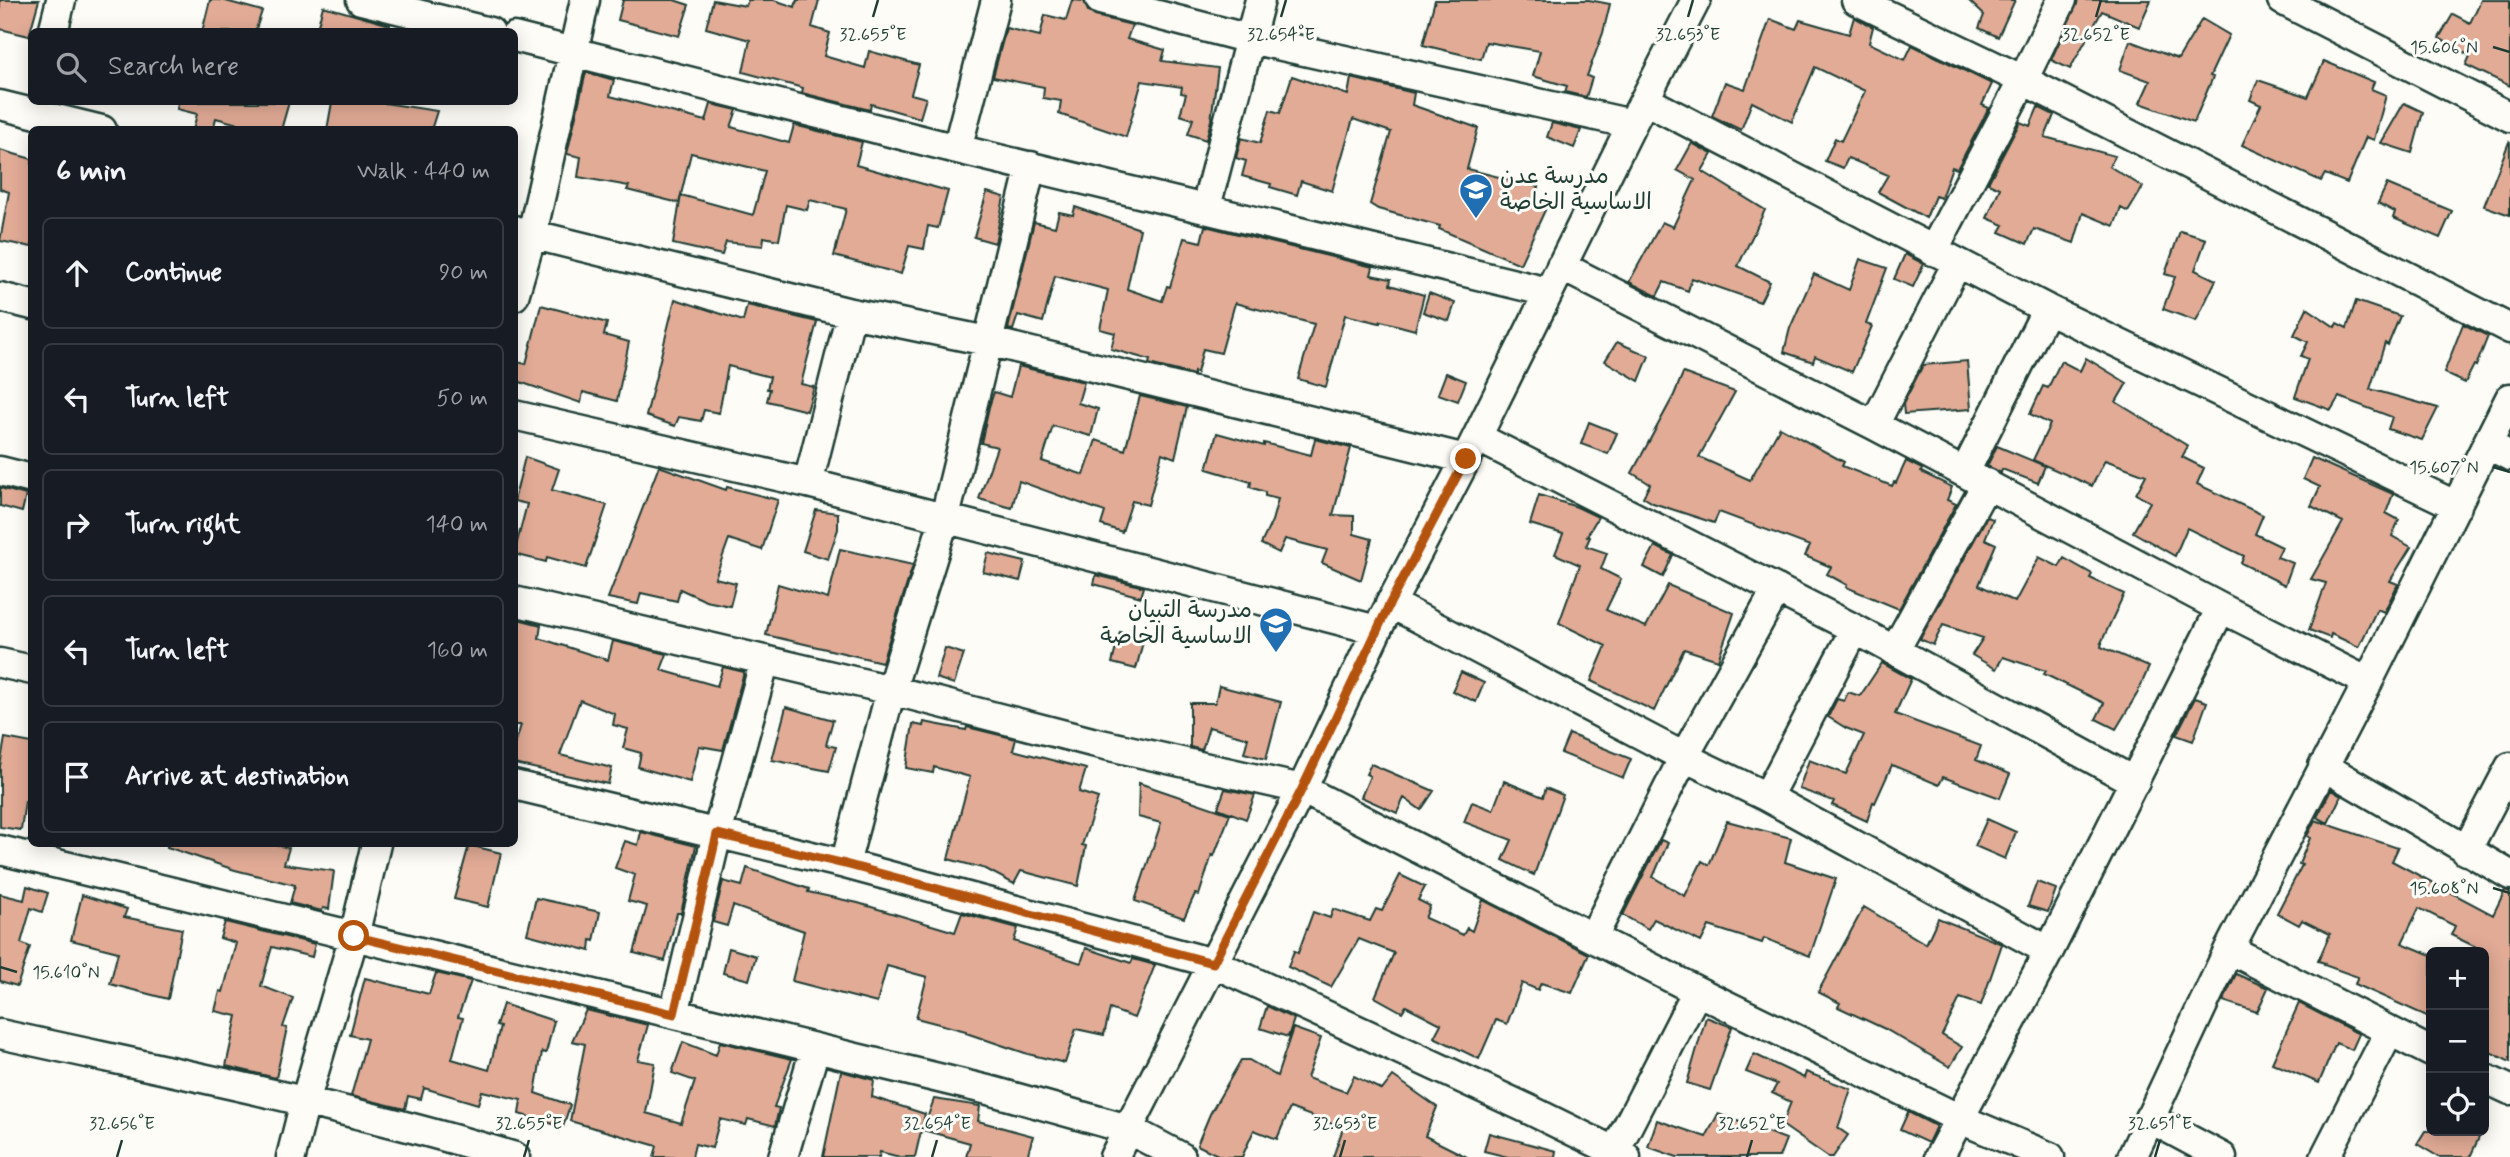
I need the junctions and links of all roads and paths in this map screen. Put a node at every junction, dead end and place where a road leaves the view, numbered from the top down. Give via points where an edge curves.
1 (61, 0) edge
2 (361, 0) edge
3 (585, 0) edge
4 (996, 0) edge
5 (1100, 0) edge
6 (1260, 0) edge
7 (1696, 0) edge
8 (1856, 0) edge
9 (2062, 0) edge
10 (2283, 0) edge
11 (54, 28) edge
12 (474, 28) edge
13 (518, 38) edge
14 (1250, 39) junction
15 (572, 51) junction
16 (2023, 80) junction
17 (0, 104) edge
18 (32, 107) edge
19 (1638, 112) junction
20 (2510, 117) edge
21 (90, 126) edge
22 (957, 149) junction
23 (1031, 166) junction
24 (1206, 207) junction
25 (523, 232) edge
26 (1945, 257) junction
27 (1561, 266) junction
28 (518, 268) edge
29 (1548, 292) junction
30 (0, 297) edge
31 (28, 304) edge
32 (2047, 309) junction
33 (851, 313) junction
34 (2510, 329) edge
35 (987, 341) junction
36 (2510, 398) edge
37 (518, 416) edge
38 (1874, 425) junction
39 (1471, 448) junction
40 (2499, 450) edge
41 (0, 471) edge
42 (28, 478) edge
43 (1976, 478) junction
44 (808, 483) junction
45 (2457, 506) junction
46 (945, 517) junction
47 (1777, 589) junction
48 (518, 602) edge
49 (1390, 603) junction
50 (2221, 608) junction
51 (1855, 629) junction
52 (1377, 630) junction
53 (1895, 650) junction
54 (765, 660) junction
55 (2368, 682) junction
56 (891, 691) junction
57 (1684, 757) junction
58 (2323, 766) junction
59 (2510, 767) edge
60 (2134, 782) junction
61 (518, 786) edge
62 (1302, 789) junction
63 (1767, 797) junction
64 (717, 834) junction
65 (375, 847) edge
66 (0, 850) edge
67 (2466, 850) junction
68 (845, 864) junction
69 (2510, 874) edge
70 (354, 936) junction
71 (1593, 937) junction
72 (2229, 949) junction
73 (2049, 951) junction
74 (1213, 963) junction
75 (1696, 991) junction
76 (674, 1014) junction
77 (2389, 1032) junction
78 (0, 1034) edge
79 (815, 1049) junction
80 (2426, 1050) edge
81 (2489, 1080) edge
82 (2510, 1090) edge
83 (304, 1102) junction
84 (2149, 1118) junction
85 (1960, 1119) junction
86 (1128, 1129) junction
87 (1620, 1154) edge
88 (291, 1157) edge
89 (515, 1157) edge
90 (783, 1157) edge
91 (1114, 1157) edge
92 (1181, 1157) edge
93 (1939, 1157) edge
94 (2050, 1157) edge
95 (2132, 1157) edge
96 (2222, 1157) edge
97 (2325, 1157) edge

1 - 11 street
2 - 12 street
3 - 15 street
4 - 22 street
5 - 14 street
6 - 14 street
7 - 19 street
8 - 16 street
9 - 16 street
10 - 20 street
13 - 15 street
14 - 19 street
14 - 24 street
15 - 22 street
15 - 25 street
16 - 26 street
16 - 34 street
17 - 18 street
18 - 21 street
19 - 26 street
19 - 27 street
22 - 23 street
23 - 24 street
23 - 35 street
24 - 29 street
25 - 28 street
25 - 33 street
26 - 32 street
26 - 38 street
27 - 29 street
27 - 38 street
29 - 39 street
30 - 31 street
32 - 43 street
32 - 45 street
33 - 35 street
33 - 44 street
35 - 39 street
35 - 46 street
36 - 40 street
37 - 44 street
38 - 43 street
39 - 47 street
39 - 49 street
40 - 45 street
41 - 42 street
43 - 50 street
43 - 53 street
44 - 46 street
45 - 55 street
46 - 52 street
46 - 56 street
47 - 51 street
47 - 57 street
48 - 54 street
49 - 52 street
49 - 57 street
50 - 55 street
50 - 60 street
51 - 53 street
51 - 63 street
52 - 62 street
53 - 60 street
54 - 56 street
54 - 64 street
55 - 58 street
56 - 62 street
56 - 68 street
57 - 63 street
57 - 71 street
58 - 67 street
58 - 72 street
59 - 67 street
60 - 73 street
61 - 64 street
62 - 71 street
62 - 74 street
63 - 73 street
64 - 68 street
64 - 76 street
65 - 70 street
66 - 70 street
67 - 69 street
68 - 74 street
70 - 76 street
70 - 83 street
71 - 75 street
72 - 77 street
72 - 84 street
73 - 85 street
74 - 86 street
74 - 87 street
75 - 85 street
75 - 87 street
76 - 79 street
77 - 80 street
77 - 97 street
78 - 83 street
79 - 86 street
79 - 90 street
81 - 82 street
83 - 88 street
83 - 89 street
84 - 95 street
84 - 96 street
85 - 93 street
85 - 94 street
86 - 91 street
86 - 92 street

